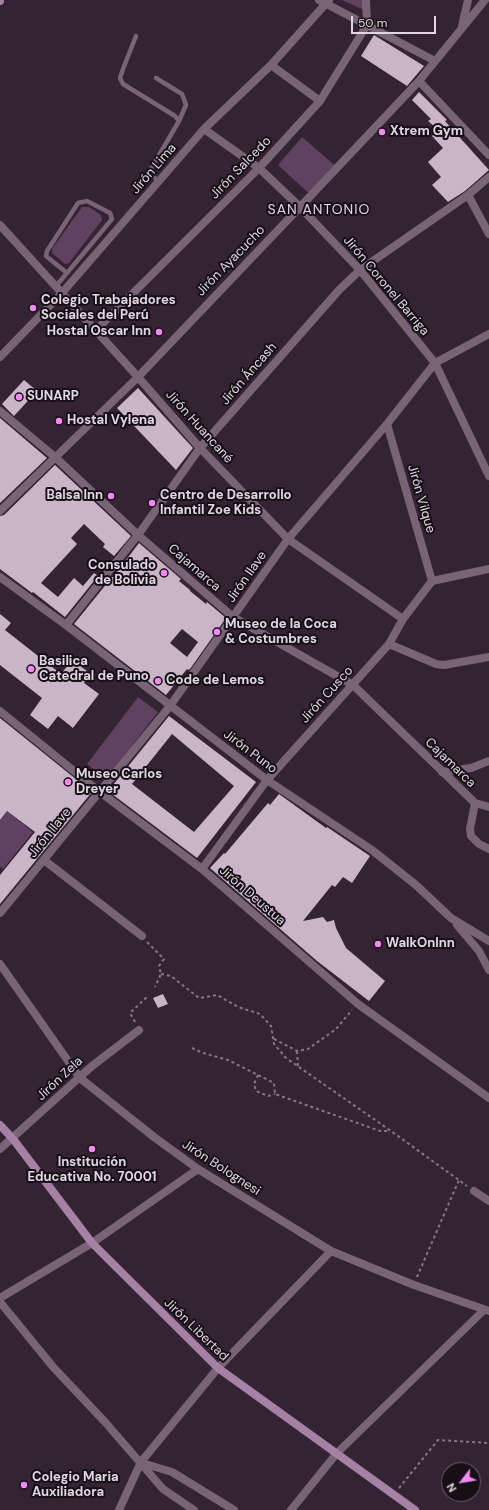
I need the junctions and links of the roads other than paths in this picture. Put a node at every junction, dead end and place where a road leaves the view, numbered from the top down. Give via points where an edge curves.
1 (366, 0) edge
2 (468, 0) edge
3 (485, 0) edge
4 (325, 1) edge
5 (366, 24) junction
6 (461, 29) junction
7 (136, 36) dead end
8 (435, 61) junction
9 (271, 65) junction
10 (156, 78) dead end
11 (419, 81) junction
12 (320, 101) junction
13 (179, 122) junction
14 (204, 130) junction
15 (489, 155) edge
16 (259, 168) junction
17 (489, 177) edge
18 (158, 182) junction
19 (468, 195) junction
20 (300, 207) junction
21 (0, 224) edge
22 (489, 234) edge
23 (360, 270) junction
24 (67, 273) junction
25 (56, 286) junction
26 (62, 293) junction
27 (96, 330) junction
28 (489, 334) edge
29 (0, 357) edge
30 (435, 363) junction
31 (138, 376) junction
32 (0, 411) edge
33 (387, 424) junction
34 (200, 448) junction
35 (55, 457) junction
36 (489, 476) edge
37 (0, 511) edge
38 (138, 535) junction
39 (288, 539) junction
40 (489, 569) edge
41 (3, 579) edge
42 (432, 581) junction
43 (233, 617) junction
44 (404, 619) junction
45 (66, 625) junction
46 (389, 644) junction
47 (489, 657) edge
48 (353, 685) junction
49 (170, 706) junction
50 (0, 711) edge
51 (489, 761) edge
52 (442, 772) junction
53 (267, 780) junction
54 (100, 792) junction
55 (475, 803) junction
56 (489, 807) edge
57 (489, 849) edge
58 (44, 860) junction
59 (202, 869) junction
60 (0, 913) edge
61 (451, 918) junction
62 (142, 936) road end
63 (489, 942) edge
64 (0, 964) edge
65 (489, 970) edge
66 (139, 1030) road end
67 (80, 1078) junction
68 (489, 1098) edge
69 (0, 1125) edge
70 (13, 1138) junction
71 (0, 1149) edge
72 (198, 1169) junction
73 (474, 1191) road end
74 (489, 1201) edge
75 (92, 1243) junction
76 (331, 1250) junction
77 (0, 1298) edge
78 (0, 1302) edge
79 (486, 1310) edge
80 (218, 1368) junction
81 (337, 1453) junction
82 (141, 1462) junction
83 (118, 1510) edge
84 (194, 1510) edge
85 (234, 1510) edge
86 (291, 1510) edge
87 (415, 1510) edge

1 - 5 street
2 - 6 street
3 - 6 street, Jirón Ayacucho
4 - 5 street
4 - 9 street, Jirón Lima
5 - 8 street
5 - 12 street, Jirón Salcedo
6 - 8 street, Jirón Ayacucho
7 - 13 lane via 120,78 123,84 175,116
8 - 11 street, Jirón Ayacucho
9 - 12 street
9 - 14 street, Jirón Lima
10 - 13 lane via 182,94 186,105
11 - 15 street
11 - 20 street, Jirón Ayacucho
12 - 16 street, Jirón Salcedo
13 - 18 lane via 152,169 152,174
14 - 16 street, Jirón Coronel Barriga
14 - 18 street, Jirón Lima
16 - 20 street, Jirón Coronel Barriga
16 - 27 street, Jirón Salcedo
17 - 19 street, Jirón Áncash
18 - 26 street, Jirón Lima
19 - 22 street
19 - 23 street, Jirón Áncash
20 - 23 street, Jirón Coronel Barriga
20 - 31 street, Jirón Ayacucho
21 - 25 street, Jirón Huancané
23 - 30 street, Jirón Coronel Barriga
23 - 34 street, Jirón Áncash via 339,290
24 - 24 lane via 112,219 110,213 87,201 78,203 47,251 46,256
24 - 25 lane
25 - 26 street, Jirón Huancané
26 - 27 street, Jirón Huancané
26 - 29 street, Jirón Lima
27 - 31 street, Jirón Huancané
28 - 30 street, Jirón Ilave
30 - 33 street, Jirón Ilave
30 - 36 street, Jirón Coronel Barriga
31 - 34 street, Jirón Huancané
31 - 35 street, Jirón Ayacucho
32 - 35 street, Cajamarca
33 - 39 street, Jirón Ilave
33 - 42 street, Jirón Vilque
34 - 38 street, Jirón Áncash
34 - 39 street, Jirón Huancané
35 - 37 street, Jirón Ayacucho
35 - 38 street, Cajamarca
38 - 43 street, Cajamarca
38 - 45 street, Jirón Áncash
39 - 43 street, Jirón Ilave
39 - 44 street, Jirón Huancané
40 - 42 street
41 - 45 street, Jirón Puno
42 - 44 street, Jirón Cusco
43 - 48 street, Cajamarca
43 - 49 street, Jirón Ilave
44 - 46 street, Jirón Cusco
45 - 49 street, Jirón Puno
46 - 47 street via 436,664 444,665
46 - 48 street, Jirón Cusco
48 - 52 street, Cajamarca
48 - 53 street, Jirón Cusco
49 - 53 street, Jirón Puno
49 - 54 street, Jirón Ilave
50 - 54 street, Jirón Deustua
51 - 52 street via 471,768
52 - 55 street, Cajamarca
53 - 59 street, Jirón Cusco
53 - 61 street, Jirón Puno via 372,850 416,885
54 - 58 street, Jirón Ilave
54 - 59 street, Jirón Deustua
55 - 56 street
55 - 57 street via 471,836
58 - 60 street, Jirón Ilave
58 - 62 street
59 - 68 street, Jirón Deustua via 358,1004
61 - 63 street, Jirón Puno
61 - 65 street via 480,951
64 - 67 street, Jirón Bolognesi
66 - 67 street, Jirón Zela
67 - 70 street, Jirón Zela
67 - 72 street, Jirón Bolognesi
69 - 70 street, Jirón Libertad
70 - 71 street, Jirón Zela
70 - 75 street, Jirón Libertad
72 - 75 street
72 - 76 street, Jirón Bolognesi
73 - 74 street
75 - 77 street
75 - 80 street, Jirón Libertad
76 - 79 street, Jirón Bolognesi via 414,1285
76 - 80 street
78 - 82 street via 54,1368
79 - 81 street
80 - 81 street, Jirón Libertad
80 - 82 street
81 - 86 street
81 - 87 street, Jirón Libertad
82 - 83 street
82 - 84 street via 163,1489
82 - 85 street via 172,1472

